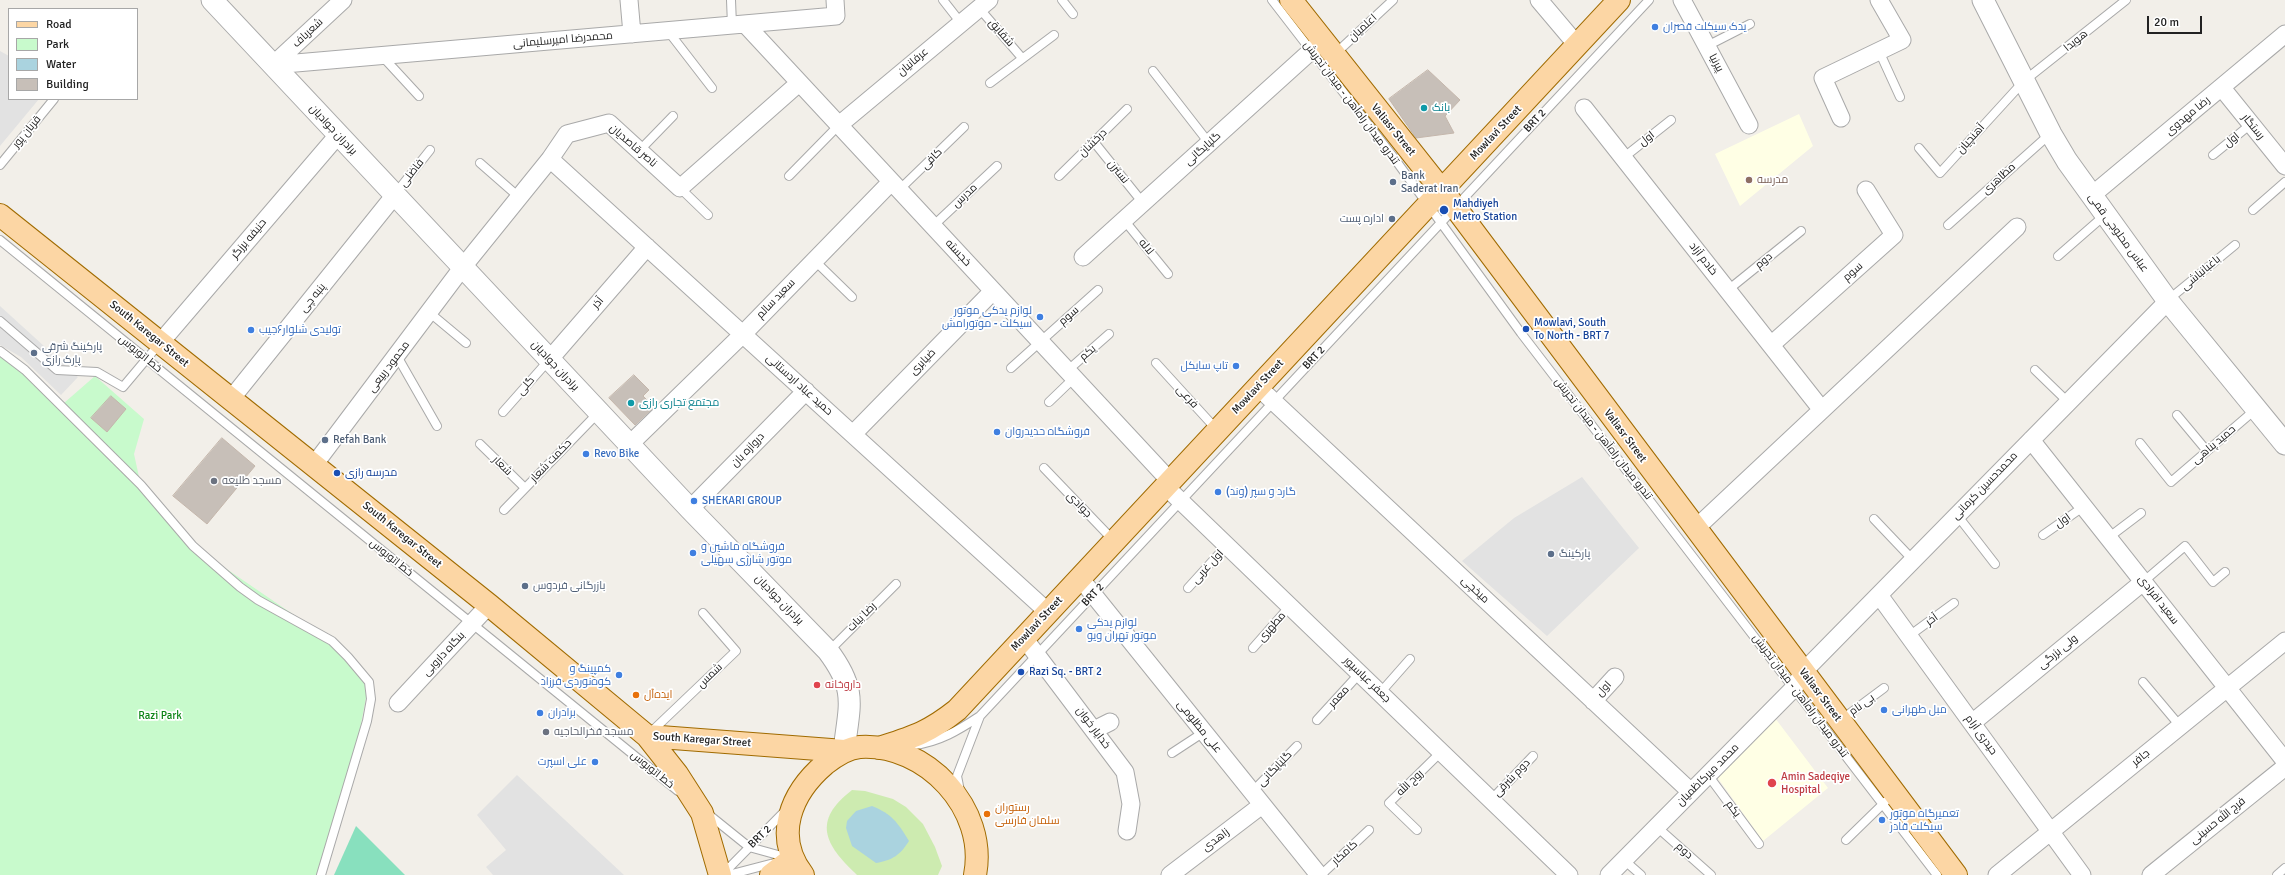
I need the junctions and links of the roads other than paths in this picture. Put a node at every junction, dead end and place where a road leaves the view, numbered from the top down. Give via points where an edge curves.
1 (212, 0) edge
2 (343, 0) edge
3 (629, 0) edge
4 (730, 0) edge
5 (835, 0) edge
6 (943, 0) edge
7 (1062, 0) edge
8 (1272, 0) edge
9 (1291, 0) edge
10 (1393, 0) edge
11 (1539, 0) edge
12 (1620, 0) edge
13 (1649, 0) edge
14 (1682, 0) edge
15 (1879, 0) edge
16 (1983, 0) edge
17 (2126, 0) edge
18 (984, 4) edge
19 (1073, 14) dead end
20 (961, 22) junction
21 (1750, 24) dead end
22 (739, 25) junction
23 (668, 31) junction
24 (632, 34) junction
25 (2285, 34) edge
26 (1054, 35) dead end
27 (1577, 45) junction
28 (1707, 46) junction
29 (1322, 49) junction
30 (1879, 52) junction
31 (382, 56) junction
32 (1022, 58) junction
33 (273, 66) junction
34 (1153, 71) dead end
35 (2024, 81) junction
36 (799, 83) junction
37 (990, 83) dead end
38 (712, 88) dead end
39 (2222, 88) junction
40 (418, 96) dead end
41 (1900, 97) dead end
42 (53, 100) edge
43 (1584, 108) dead end
44 (1127, 109) dead end
45 (672, 116) dead end
46 (1841, 118) dead end
47 (1671, 120) dead end
48 (2251, 124) junction
49 (839, 125) junction
50 (1749, 125) dead end
51 (964, 127) dead end
52 (2051, 134) junction
53 (338, 135) junction
54 (1094, 142) junction
55 (1209, 143) junction
56 (1919, 148) dead end
57 (430, 150) dead end
58 (640, 150) junction
59 (2213, 155) dead end
60 (1623, 158) junction
61 (550, 159) junction
62 (480, 163) dead end
63 (0, 165) edge
64 (997, 166) dead end
65 (2285, 166) edge
66 (789, 176) dead end
67 (1059, 176) dead end
68 (2285, 182) edge
69 (895, 186) junction
70 (680, 188) junction
71 (1866, 190) dead end
72 (394, 196) junction
73 (2091, 196) junction
74 (520, 198) junction
75 (1435, 198) junction
76 (1143, 203) junction
77 (2253, 210) dead end
78 (0, 215) edge
79 (708, 215) dead end
80 (1448, 215) junction
81 (2105, 215) junction
82 (1124, 220) junction
83 (1948, 225) dead end
84 (933, 226) junction
85 (2017, 226) dead end
86 (1801, 231) dead end
87 (0, 240) edge
88 (2235, 245) dead end
89 (648, 247) junction
90 (2058, 256) dead end
91 (1083, 257) dead end
92 (813, 260) junction
93 (462, 268) junction
94 (1168, 274) dead end
95 (1098, 290) dead end
96 (1728, 290) junction
97 (993, 291) junction
98 (852, 297) dead end
99 (2168, 301) junction
100 (430, 313) junction
101 (0, 321) edge
102 (742, 334) junction
103 (1109, 334) dead end
104 (1040, 341) junction
105 (160, 343) junction
106 (466, 343) dead end
107 (1771, 345) junction
108 (0, 351) edge
109 (397, 356) junction
110 (549, 360) junction
111 (1156, 363) dead end
112 (1011, 368) dead end
113 (2035, 370) dead end
114 (1070, 374) junction
115 (1258, 387) junction
116 (806, 391) junction
117 (231, 400) junction
118 (1274, 401) junction
119 (1049, 402) dead end
120 (2068, 402) junction
121 (2256, 409) junction
122 (1822, 410) junction
123 (503, 412) dead end
124 (599, 412) junction
125 (2177, 415) dead end
126 (437, 426) dead end
127 (1217, 431) junction
128 (853, 434) junction
129 (2031, 440) junction
130 (2140, 443) dead end
131 (480, 444) dead end
132 (2285, 444) edge
133 (629, 445) junction
134 (2207, 451) junction
135 (314, 465) junction
136 (1044, 468) dead end
137 (1168, 484) junction
138 (525, 488) junction
139 (1181, 501) junction
140 (2083, 507) junction
141 (690, 509) junction
142 (504, 510) dead end
143 (2141, 513) dead end
144 (1957, 515) junction
145 (1874, 519) dead end
146 (1695, 529) junction
147 (2044, 535) dead end
148 (2108, 538) junction
149 (1114, 541) junction
150 (1227, 545) junction
151 (1913, 560) junction
152 (1995, 564) dead end
153 (2225, 572) dead end
154 (1080, 578) junction
155 (2143, 582) junction
156 (896, 584) dead end
157 (1188, 588) dead end
158 (1093, 595) junction
159 (1879, 595) junction
160 (1954, 603) dead end
161 (489, 605) junction
162 (1290, 606) junction
163 (703, 612) dead end
164 (1048, 612) junction
165 (1909, 636) junction
166 (1024, 638) junction
167 (2285, 641) edge
168 (1253, 648) dead end
169 (828, 651) junction
170 (1037, 655) junction
171 (1410, 659) dead end
172 (1360, 673) junction
173 (1615, 677) dead end
174 (1799, 680) junction
175 (2143, 682) dead end
176 (1884, 688) dead end
177 (2227, 688) junction
178 (1380, 693) junction
179 (1593, 701) junction
180 (398, 703) dead end
181 (980, 716) junction
182 (1317, 720) dead end
183 (1840, 721) junction
184 (1110, 722) dead end
185 (1972, 723) junction
186 (2180, 726) junction
187 (1094, 730) junction
188 (1204, 732) junction
189 (647, 736) junction
190 (1297, 746) dead end
191 (879, 748) junction
192 (844, 751) junction
193 (1441, 752) junction
194 (1172, 753) dead end
195 (1533, 756) dead end
196 (2285, 761) edge
197 (2285, 767) edge
198 (1708, 775) junction
199 (1691, 792) junction
200 (1257, 798) junction
201 (797, 799) junction
202 (1888, 799) junction
203 (1491, 800) junction
204 (964, 806) junction
205 (1657, 827) junction
206 (1369, 830) dead end
207 (1417, 830) dead end
208 (1127, 831) dead end
209 (2051, 831) junction
210 (1846, 840) dead end
211 (1759, 844) dead end
212 (749, 847) junction
213 (1624, 860) junction
214 (797, 867) edge
215 (2285, 868) edge
216 (1948, 874) edge
217 (321, 875) edge
218 (721, 875) edge
219 (728, 875) edge
220 (771, 875) edge
221 (975, 875) edge
222 (1170, 875) edge
223 (1320, 875) edge
224 (1569, 875) edge
225 (1609, 875) edge
226 (1641, 875) edge
227 (1711, 875) edge
228 (1997, 875) edge
229 (2082, 875) edge
230 (2151, 875) edge
231 (2277, 875) edge

1 - 33 street, برادران جوادیان
2 - 33 street, شعرباف
3 - 24 street
4 - 22 lane
5 - 22 street, محمدرضا امیرسلیمانی via 836,16
6 - 20 lane
7 - 19 lane
8 - 29 lane, تندرو میدان راه‌آهن - میدان تجریش
9 - 29 main road, Valiasr Street
10 - 29 lane, اعلمیان
11 - 27 street
12 - 27 main road, Mowlavi Street
13 - 80 lane, BRT 2
14 - 28 street, پیرنیا
15 - 30 street via 1902,40
16 - 35 street, عباس محلوجی قمی
17 - 35 lane, هویدا
18 - 20 street, عرفانیان
18 - 32 lane, شقایق
20 - 49 street, عرفانیان
21 - 28 lane
22 - 23 street, محمدرضا امیرسلیمانی
22 - 36 street, خجسته
23 - 24 street, محمدرضا امیرسلیمانی
23 - 38 lane
24 - 31 street, محمدرضا امیرسلیمانی
25 - 39 street, رضا مهدوی
26 - 32 lane
27 - 75 main road, Mowlavi Street
28 - 50 street, پیرنیا
29 - 55 street, گلپایگانی
29 - 75 main road, Valiasr Street
30 - 41 lane
30 - 46 street via 1823,78
31 - 33 street, محمدرضا امیرسلیمانی
31 - 40 lane
32 - 37 lane
33 - 53 street, برادران جوادیان
34 - 55 lane
35 - 52 street, عباس محلوجی قمی
35 - 56 lane, آهنچیان via 1940,173
36 - 49 street, خجسته
36 - 70 street
39 - 48 street, رستگار
39 - 73 street, رضا مهدوی
42 - 63 lane, قربان پور
43 - 60 street, خادم آزاد
44 - 54 lane, درخشان
45 - 58 lane
47 - 60 lane, اول
48 - 59 lane, اول
48 - 65 street, رستگار
49 - 66 lane
49 - 69 street, خجسته
51 - 69 lane, کافی
52 - 73 street, عباس محلوجی قمی
52 - 83 lane, مظاهری
53 - 72 street, برادران جوادیان
53 - 105 street, حنیفه برزگر
54 - 67 lane, درخشان
54 - 76 lane, نسترن
55 - 76 street, گلپایگانی
57 - 72 lane, فاضلی
58 - 61 street, ناصر قاصدیان via 609,123 567,134
58 - 70 street, ناصر قاصدیان
60 - 96 street, خادم آزاد
61 - 74 street, ناصر قاصدیان
61 - 89 street, حمید عباد اردستانی
62 - 74 lane
64 - 84 lane, مدرس
68 - 77 lane
69 - 84 street, خجسته
69 - 92 street, سعید سالم
70 - 79 lane
71 - 107 street, سوم via 1894,235
72 - 93 street, برادران جوادیان
72 - 117 street, پنبه چی
73 - 81 street, عباس محلوجی قمی
74 - 93 street, ناصر قاصدیان
75 - 80 main road, Valiasr Street
75 - 115 main road, Mowlavi Street
76 - 82 street, گلپایگانی
78 - 105 main road, South Karegar Street
80 - 118 lane, BRT 2
80 - 146 main road, Valiasr Street
80 - 174 lane, تندرو میدان راه‌آهن - میدان تجریش via 1521,333
81 - 90 lane
81 - 99 street, عباس محلوجی قمی
82 - 91 street, گلپایگانی
82 - 94 lane, لاله
84 - 97 street, خجسته
85 - 122 street
86 - 96 lane, دوم
87 - 212 lane, خط اتوبوس
88 - 99 lane, باغبانباشی
89 - 102 street, حمید عباد اردستانی
89 - 110 street, آذر
92 - 98 lane
92 - 102 street, سعید سالم
93 - 100 street, محمود ربیعی
93 - 110 street, برادران جوادیان
95 - 104 lane, سوم
96 - 107 street, خادم آزاد
97 - 104 street, خجسته
97 - 128 street, ضیابری
99 - 120 street, محمدحسین کرمانی
99 - 121 street, عباس محلوجی قمی
100 - 106 lane
100 - 109 street, محمود ربیعی
101 - 105 lane via 57,370 97,372 123,387
102 - 116 street, حمید عباد اردستانی
102 - 133 street, سعید سالم
103 - 114 lane, یکم
104 - 112 lane, سوم
104 - 114 street, خجسته
105 - 117 main road, South Karegar Street
107 - 122 street, خادم آزاد
108 - 217 lane via 25,370 141,486 193,546 258,600 332,642 369,682 371,699 368,721
109 - 126 lane
109 - 135 street, محمود ربیعی
110 - 123 lane, گلی
110 - 124 street, برادران جوادیان
111 - 127 lane, فرعی
113 - 120 lane
114 - 119 lane, یکم
114 - 137 street, خجسته
115 - 118 street, میخچی
115 - 127 main road, Mowlavi Street
116 - 128 street, حمید عباد اردستانی
116 - 141 street, دروازه بان
117 - 135 main road, South Karegar Street
118 - 139 lane, BRT 2
118 - 179 street, میخچی
120 - 129 street, محمدحسین کرمانی
121 - 132 street, عباس محلوجی قمی
121 - 134 lane, حمید پناهی
122 - 146 street
124 - 133 street, برادران جوادیان
124 - 138 lane, حکمت شعار
125 - 134 lane
127 - 137 main road, Mowlavi Street
128 - 164 street, حمید عباد اردستانی
129 - 140 street, سعید افرادی
129 - 144 street, محمدحسین کرمانی
130 - 134 lane, حمید پناهی via 2171,482
131 - 138 lane, شعار
133 - 141 street, برادران جوادیان
135 - 161 main road, South Karegar Street
136 - 149 lane, جوادی
137 - 139 street, جعفر عباسپور
137 - 149 main road, Mowlavi Street
138 - 142 lane, حکمت شعار
139 - 150 street, جعفر عباسپور
139 - 158 lane, BRT 2
140 - 147 lane, اول
140 - 148 street, سعید افرادی
141 - 169 street, برادران جوادیان
143 - 148 lane
144 - 151 street, محمدحسین کرمانی
144 - 152 lane
145 - 151 lane
146 - 174 main road, Valiasr Street
148 - 155 street, سعید افرادی
149 - 154 main road, Mowlavi Street
150 - 157 lane, اول غربی
150 - 162 street, جعفر عباسپور
151 - 159 street, محمدحسین کرمانی
153 - 155 lane via 2213,582 2184,546
154 - 158 street, علی مظلومی
154 - 164 main road, Mowlavi Street
155 - 177 street, سعید افرادی
155 - 185 street, ولی بزرگی
156 - 169 lane, رضا بیات
158 - 170 lane, BRT 2
158 - 188 street, علی مظلومی
159 - 165 street, حیدری آرام
159 - 174 street, محمدحسین کرمانی
160 - 165 lane, آخر
161 - 180 street, بنگاه داروبی
161 - 189 main road, South Karegar Street
162 - 168 lane, مطهری
162 - 172 street, جعفر عباسپور
163 - 189 lane, شمس via 736,651
164 - 166 main road, Mowlavi Street
165 - 185 street, حیدری آرام
166 - 170 street, خدایار خوان
166 - 191 main road, Mowlavi Street via 957,710 935,727 920,735
167 - 177 street, جافر
169 - 192 street, برادران جوادیان via 848,681
170 - 181 lane, BRT 2
170 - 187 street, خدایار خوان
171 - 178 lane
172 - 178 street, جعفر عباسپور
172 - 182 lane, معمر
173 - 179 street, اول
174 - 183 main road, Valiasr Street
174 - 198 street, محمد میرکاظمیان
174 - 202 lane, تندرو میدان راه‌آهن - میدان تجریش
175 - 186 lane
176 - 183 lane, بی نام
177 - 186 street, جافر
177 - 196 street, سعید افرادی
178 - 193 street, جعفر عباسپور
179 - 199 street, میخچی
181 - 191 lane via 958,731 929,743
181 - 204 lane via 957,776
183 - 202 main road, Valiasr Street
184 - 187 street
185 - 209 street, حیدری آرام
186 - 209 street, جافر
187 - 208 street, خدایار خوان via 1125,772 1131,804
188 - 194 lane
188 - 200 street, علی مظلومی
189 - 192 main road, South Karegar Street
189 - 218 main road via 677,774 702,813
190 - 200 lane, گلپایگانی
191 - 192 main road via 859,747
191 - 204 main road via 904,754 930,770
192 - 201 main road via 816,771
193 - 203 street, جعفر عباسپور
193 - 207 lane, روح الله via 1389,803
195 - 203 lane, دوم شرقی
197 - 230 street, فرج الله حسینی
198 - 199 street, محمد میرکاظمیان
198 - 211 lane, یکم
199 - 205 street, محمد میرکاظمیان
200 - 222 street, زاهدی
200 - 223 street, علی مظلومی
201 - 212 lane, BRT 2
201 - 214 main road via 790,812 788,826 788,842
202 - 210 lane
202 - 216 main road, Valiasr Street
203 - 224 street, جعفر عباسپور
204 - 221 main road via 973,826 977,847
205 - 213 street, محمد میرکاظمیان
205 - 227 lane, دوم
206 - 223 lane, کامکار
209 - 228 street, جافر
209 - 229 street, حیدری آرام
212 - 214 lane, خط اتوبوس
212 - 218 lane, BRT 2
213 - 225 street, محمد میرکاظمیان
213 - 226 lane
214 - 219 lane
214 - 220 main road
215 - 231 lane

